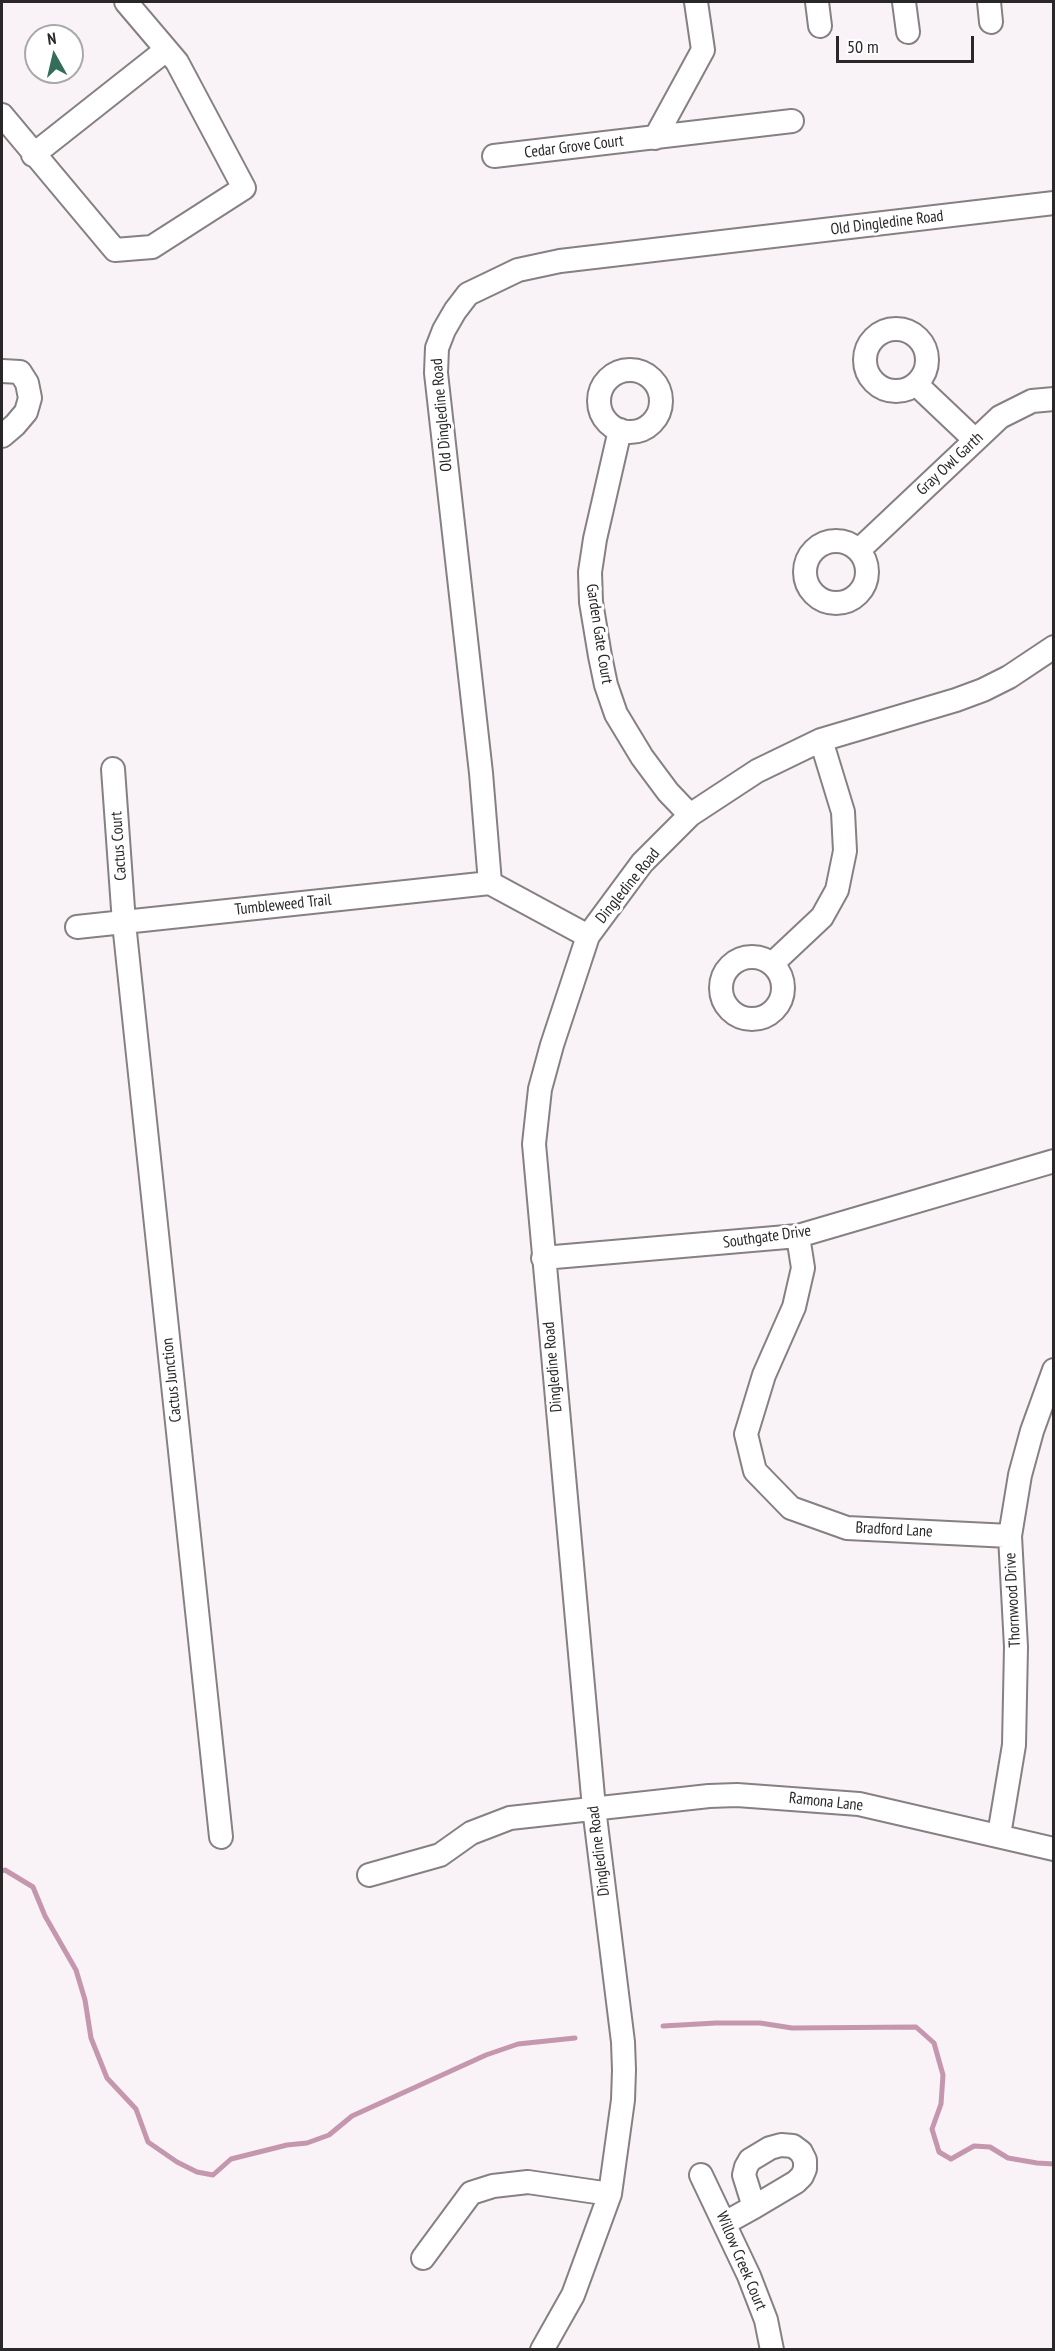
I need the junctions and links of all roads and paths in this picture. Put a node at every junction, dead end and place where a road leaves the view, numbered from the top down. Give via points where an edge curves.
1 (126, 2) edge
2 (696, 2) edge
3 (817, 2) edge
4 (904, 2) edge
5 (820, 26) dead end
6 (908, 32) dead end
7 (166, 50) junction
8 (2, 115) edge
9 (792, 121) dead end
10 (654, 138) junction
11 (33, 154) junction
12 (494, 156) dead end
13 (1053, 203) edge
14 (2, 370) edge
15 (916, 384) dead end
16 (1053, 399) edge
17 (620, 430) dead end
18 (2, 436) edge
19 (975, 440) junction
20 (859, 550) dead end
21 (1053, 649) edge
22 (821, 740) junction
23 (113, 769) dead end
24 (690, 815) junction
25 (490, 883) junction
26 (124, 923) junction
27 (77, 927) dead end
28 (588, 936) junction
29 (772, 964) dead end
30 (1053, 1161) edge
31 (798, 1236) junction
32 (543, 1258) junction
33 (1053, 1370) edge
34 (1010, 1536) junction
35 (594, 1808) junction
36 (999, 1835) junction
37 (220, 1837) dead end
38 (1053, 1849) edge
39 (369, 1875) dead end
40 (701, 2175) dead end
41 (610, 2194) junction
42 (754, 2207) dead end
43 (725, 2223) junction
44 (423, 2258) dead end
45 (542, 2349) edge
46 (772, 2349) edge

1 - 7 street
2 - 10 street via 703,50
3 - 5 street
4 - 6 street
7 - 11 street
7 - 11 street via 177,62 243,188 152,247 115,250
8 - 11 street
9 - 10 street, Cedar Grove Court
10 - 12 street, Cedar Grove Court
13 - 25 street, Old Dingledine Road via 560,261 518,270 468,294 444,330 437,348 436,373
14 - 18 street via 20,372 30,398 26,412
15 - 19 street
16 - 19 street, Gray Owl Garth via 1032,401 1000,417
17 - 24 street, Garden Gate Court via 590,572 600,656 616,714 642,757
19 - 20 street, Gray Owl Garth
21 - 22 street, Dingledine Road via 983,690
22 - 24 street, Dingledine Road via 757,771
22 - 29 street via 843,812 844,851 837,890 822,917
23 - 26 street, Cactus Court
24 - 28 street, Dingledine Road via 642,863
25 - 26 street, Tumbleweed Trail
25 - 28 street
26 - 27 street, Tumbleweed Trail
26 - 37 street, Cactus Junction
28 - 32 street, Dingledine Road via 540,1089 534,1144
30 - 31 street, Southgate Drive
31 - 32 street, Southgate Drive
31 - 34 street, Bradford Lane via 803,1268 794,1307 764,1375 746,1434 755,1471 791,1508 847,1528
32 - 35 street, Dingledine Road
33 - 34 street, Thornwood Drive via 1020,1475
34 - 36 street, Thornwood Drive via 1016,1647 1014,1745
35 - 36 street, Ramona Lane via 753,1795 859,1804
35 - 39 street, Ramona Lane via 510,1818 471,1833 440,1855
35 - 41 street, Dingledine Road via 623,2042 623,2100
36 - 38 street, Ramona Lane
40 - 43 street, Willow Creek Court
41 - 44 street via 528,2182 471,2193
41 - 45 street, Dingledine Road via 573,2295
42 - 43 street
43 - 46 street, Willow Creek Court via 766,2320

